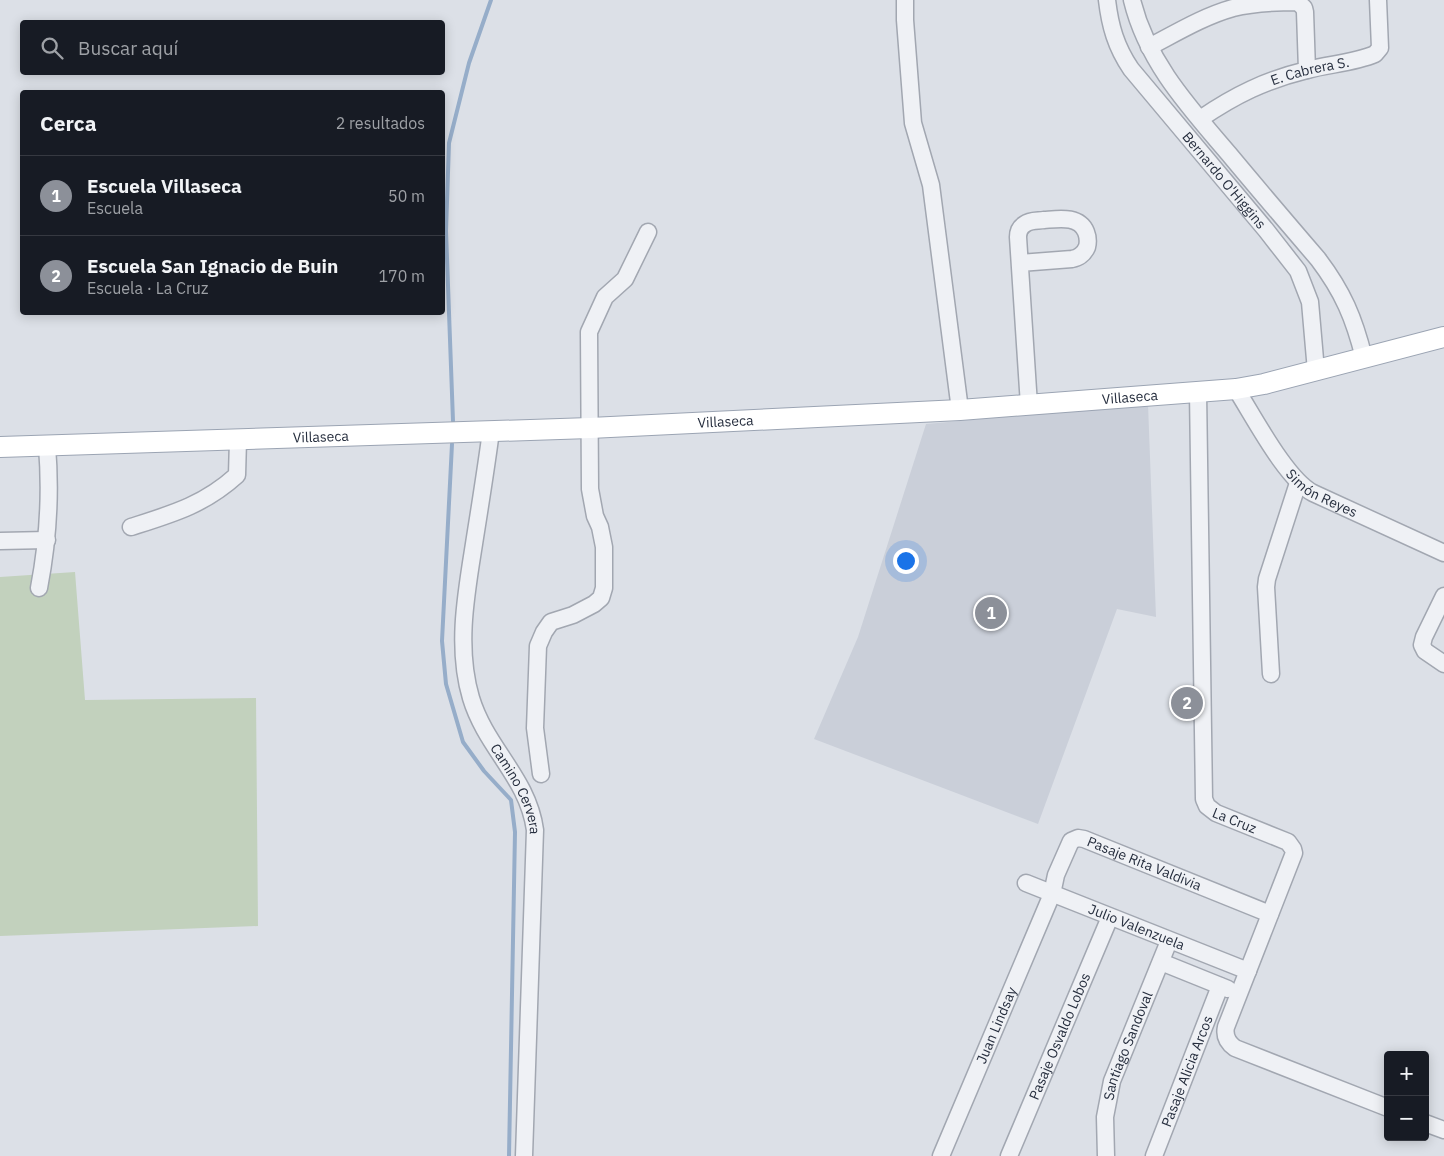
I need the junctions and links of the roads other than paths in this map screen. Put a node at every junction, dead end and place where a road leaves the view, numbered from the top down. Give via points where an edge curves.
1 (905, 0) edge
2 (1107, 0) edge
3 (1132, 0) edge
4 (1378, 0) edge
5 (1149, 47) junction
6 (1307, 70) junction
7 (1178, 94) junction
8 (1163, 108) junction
9 (1200, 119) junction
10 (648, 232) dead end
11 (1020, 263) dead end
12 (1444, 337) edge
13 (1364, 358) junction
14 (1316, 371) junction
15 (1236, 389) junction
16 (1198, 392) junction
17 (1029, 405) junction
18 (960, 410) junction
19 (590, 428) junction
20 (491, 431) junction
21 (238, 440) junction
22 (48, 446) junction
23 (0, 447) edge
24 (1298, 483) junction
25 (131, 527) dead end
26 (47, 540) junction
27 (0, 541) edge
28 (1444, 553) edge
29 (39, 588) dead end
30 (1444, 596) edge
31 (1444, 664) edge
32 (1271, 674) dead end
33 (541, 774) dead end
34 (1026, 883) dead end
35 (1052, 894) junction
36 (1270, 914) junction
37 (1110, 917) junction
38 (1169, 941) junction
39 (1160, 962) junction
40 (1248, 971) junction
41 (1220, 986) junction
42 (1239, 994) junction
43 (1384, 1106) edge
44 (1429, 1124) edge
45 (1444, 1130) edge
46 (524, 1156) edge
47 (941, 1156) edge
48 (1010, 1156) edge
49 (1106, 1156) edge
50 (1154, 1156) edge

1 - 18 street via 913,123 930,185
2 - 8 street, Bernardo O'Higgins via 1119,50 1130,69
3 - 5 street, Bernardo O'Higgins
4 - 6 street, E. Cabrera S. via 1378,52
5 - 6 street via 1234,8 1298,2 1305,12
5 - 7 street, Bernardo O'Higgins
6 - 9 street, E. Cabrera S. via 1240,94
7 - 8 street
7 - 9 street, Bernardo O'Higgins
8 - 14 street, Bernardo O'Higgins via 1298,271 1310,302
9 - 13 street, Bernardo O'Higgins via 1327,271 1351,312
10 - 19 street via 625,279 605,297 590,332
11 - 17 street
12 - 13 main road, Villaseca
13 - 14 main road, Villaseca
14 - 15 main road, Villaseca
15 - 16 main road, Villaseca
15 - 24 street, Simón Reyes
16 - 17 main road, Villaseca
16 - 36 street, La Cruz via 1204,799 1216,813 1291,845 1294,853
17 - 18 main road, Villaseca
18 - 19 main road, Villaseca
19 - 20 main road, Villaseca
19 - 33 street via 590,489 604,547 604,588 601,598 594,604 551,622 538,646 535,728
20 - 21 main road, Villaseca
20 - 46 street, Camino Cervera via 465,606 464,659 476,711 488,737 525,793 536,830
21 - 22 main road, Villaseca
21 - 25 street via 237,476 224,487 189,508
22 - 23 main road, Villaseca
22 - 26 street
24 - 28 street, Simón Reyes via 1313,493
24 - 32 street via 1267,579
26 - 27 street
26 - 29 street
30 - 31 street via 1422,645 1425,651
34 - 35 street, Julio Valenzuela
35 - 36 street, Pasaje Rita Valdivia via 1068,846 1071,841 1081,838
35 - 37 street, Julio Valenzuela
35 - 47 street, Juan Lindsay
36 - 40 street, La Cruz
37 - 38 street, Julio Valenzuela
37 - 48 street, Pasaje Osvaldo Lobos
38 - 39 street, Santiago Sandoval
38 - 40 street, Julio Valenzuela
39 - 41 street, Julio Valenzuela
39 - 49 street, Santiago Sandoval via 1112,1081 1105,1117
40 - 42 street, La Cruz
41 - 42 street, Julio Valenzuela
41 - 50 street, Pasaje Alicia Arcos
42 - 43 street, La Cruz via 1225,1031 1232,1046
44 - 45 street

